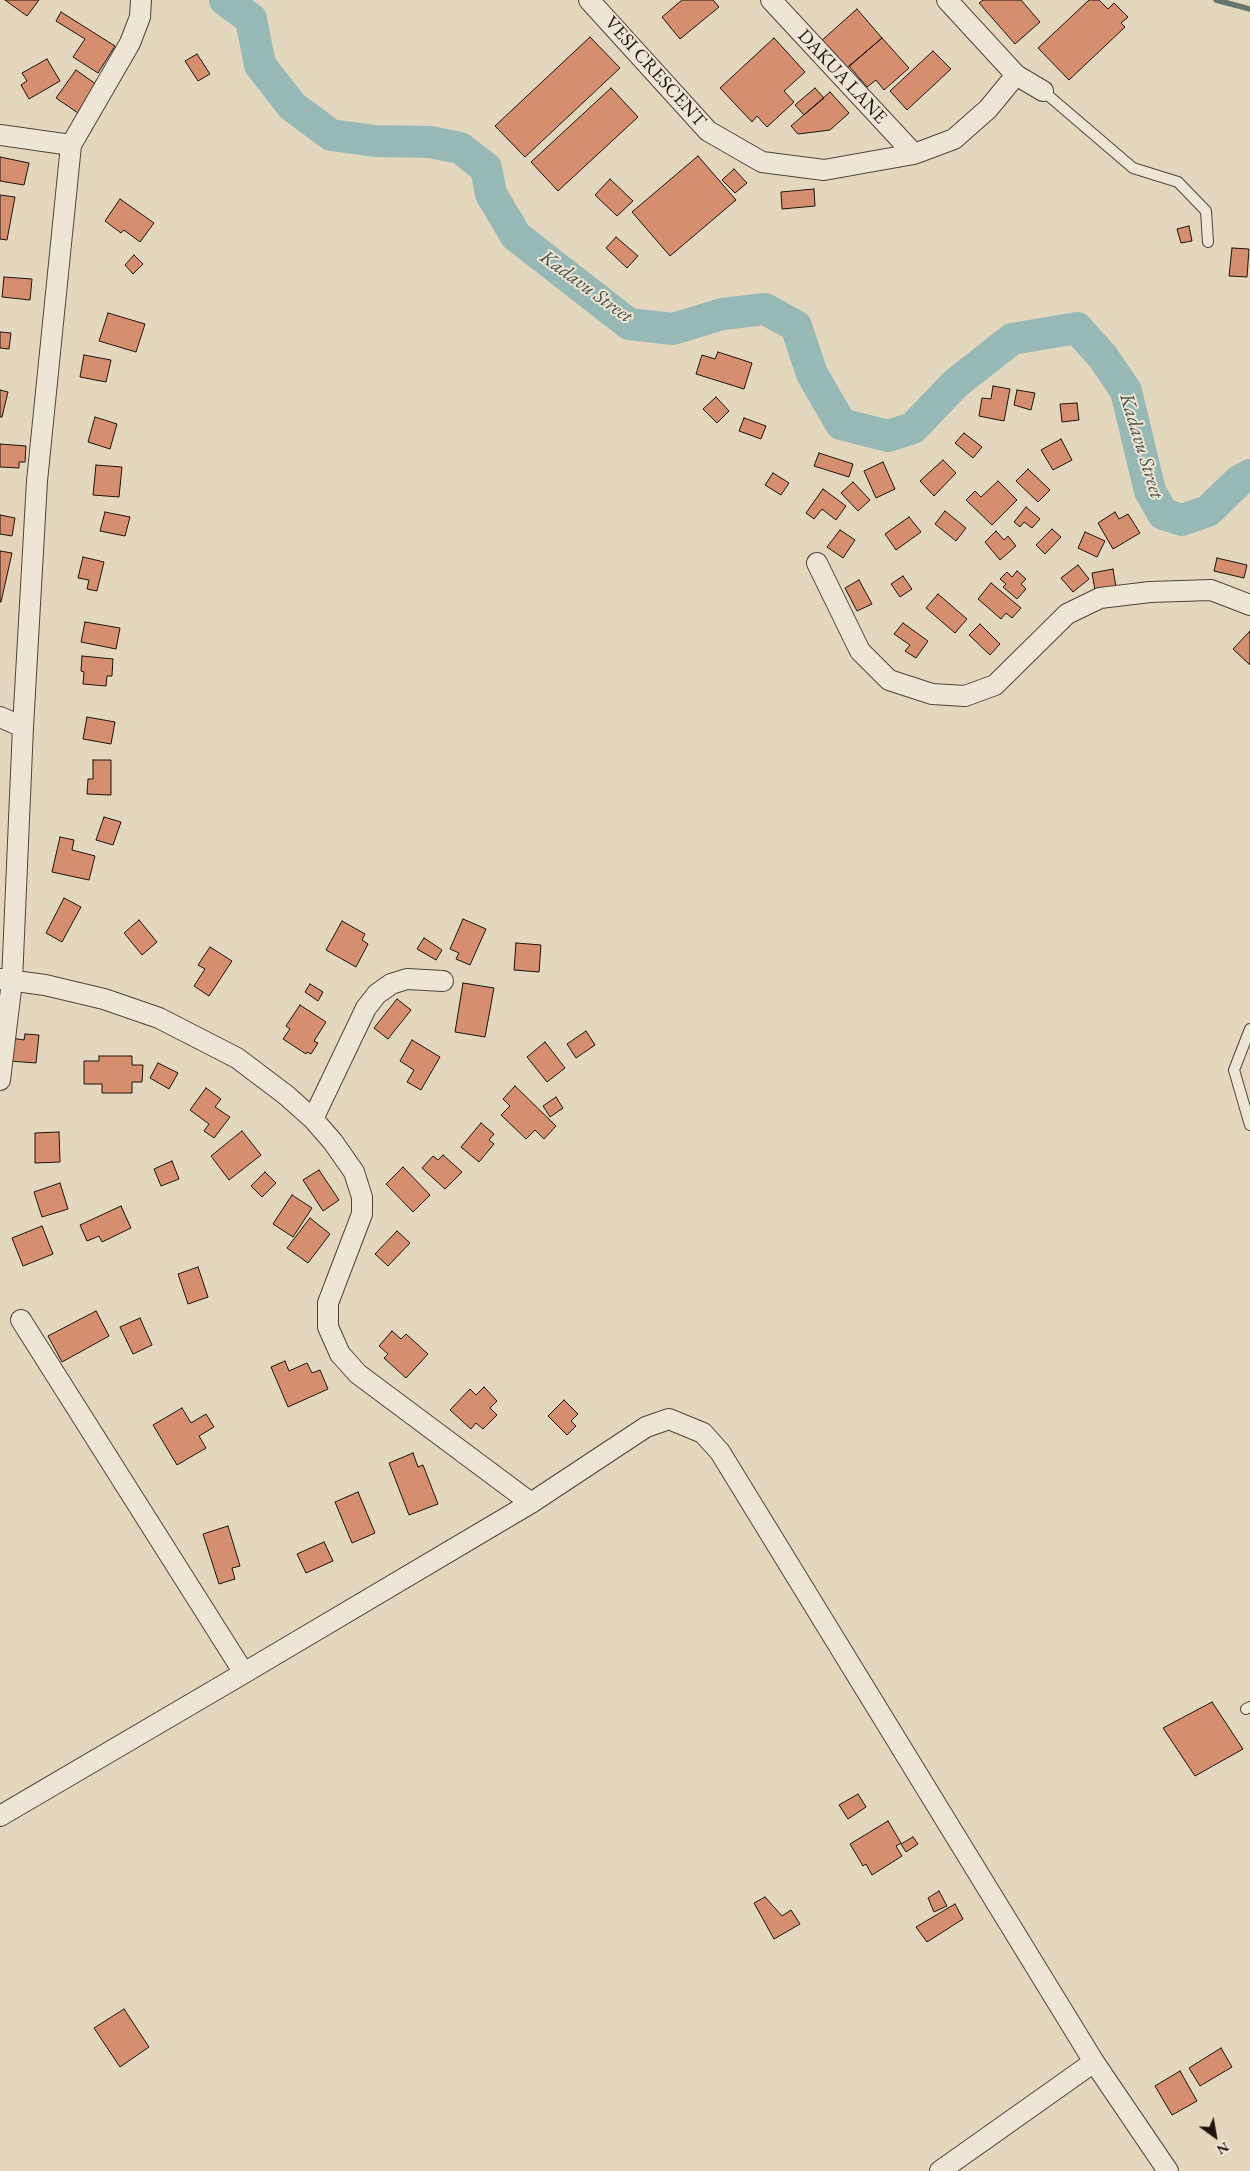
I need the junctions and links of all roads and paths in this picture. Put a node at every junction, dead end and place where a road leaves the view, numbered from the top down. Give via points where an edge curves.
1 (141, 0) edge
2 (589, 0) edge
3 (771, 0) edge
4 (947, 0) edge
5 (1016, 75) junction
6 (1043, 90) joint
7 (0, 135) edge
8 (71, 145) junction
9 (914, 154) junction
10 (1208, 242) dead end
11 (817, 563) dead end
12 (1250, 606) edge
13 (0, 718) edge
14 (23, 727) junction
15 (6, 980) edge
16 (443, 981) dead end
17 (1250, 1029) edge
18 (0, 1080) edge
19 (312, 1119) junction
20 (1250, 1125) edge
21 (21, 1320) dead end
22 (532, 1502) junction
23 (244, 1674) junction
24 (0, 1816) edge
25 (1094, 2062) junction
26 (940, 2171) edge
27 (1168, 2171) edge

1 - 8 street via 140,17 130,42
2 - 9 street, VESI CRESCENT via 708,131 762,162 824,170
3 - 9 street, DAKUA LANE
4 - 5 street
5 - 6 street
5 - 9 street, VESI CRESCENT via 988,110 954,139
6 - 10 lane via 1133,168 1178,182 1206,211
7 - 8 street
8 - 14 street via 37,481
11 - 12 street via 860,651 889,680 932,694 965,696 995,685 1067,614 1100,598 1211,590
13 - 14 street
14 - 15 street
15 - 18 street
15 - 19 street via 45,985 104,999 159,1018 237,1058
16 - 19 street via 407,979 390,984 377,994 366,1008
17 - 20 lane via 1234,1070
19 - 22 street via 354,1172 362,1197 362,1214 328,1303 328,1327 340,1354 358,1374
21 - 23 street
22 - 23 street
22 - 25 street via 646,1427 669,1419 703,1433 720,1452
23 - 24 street
25 - 26 street
25 - 27 street

